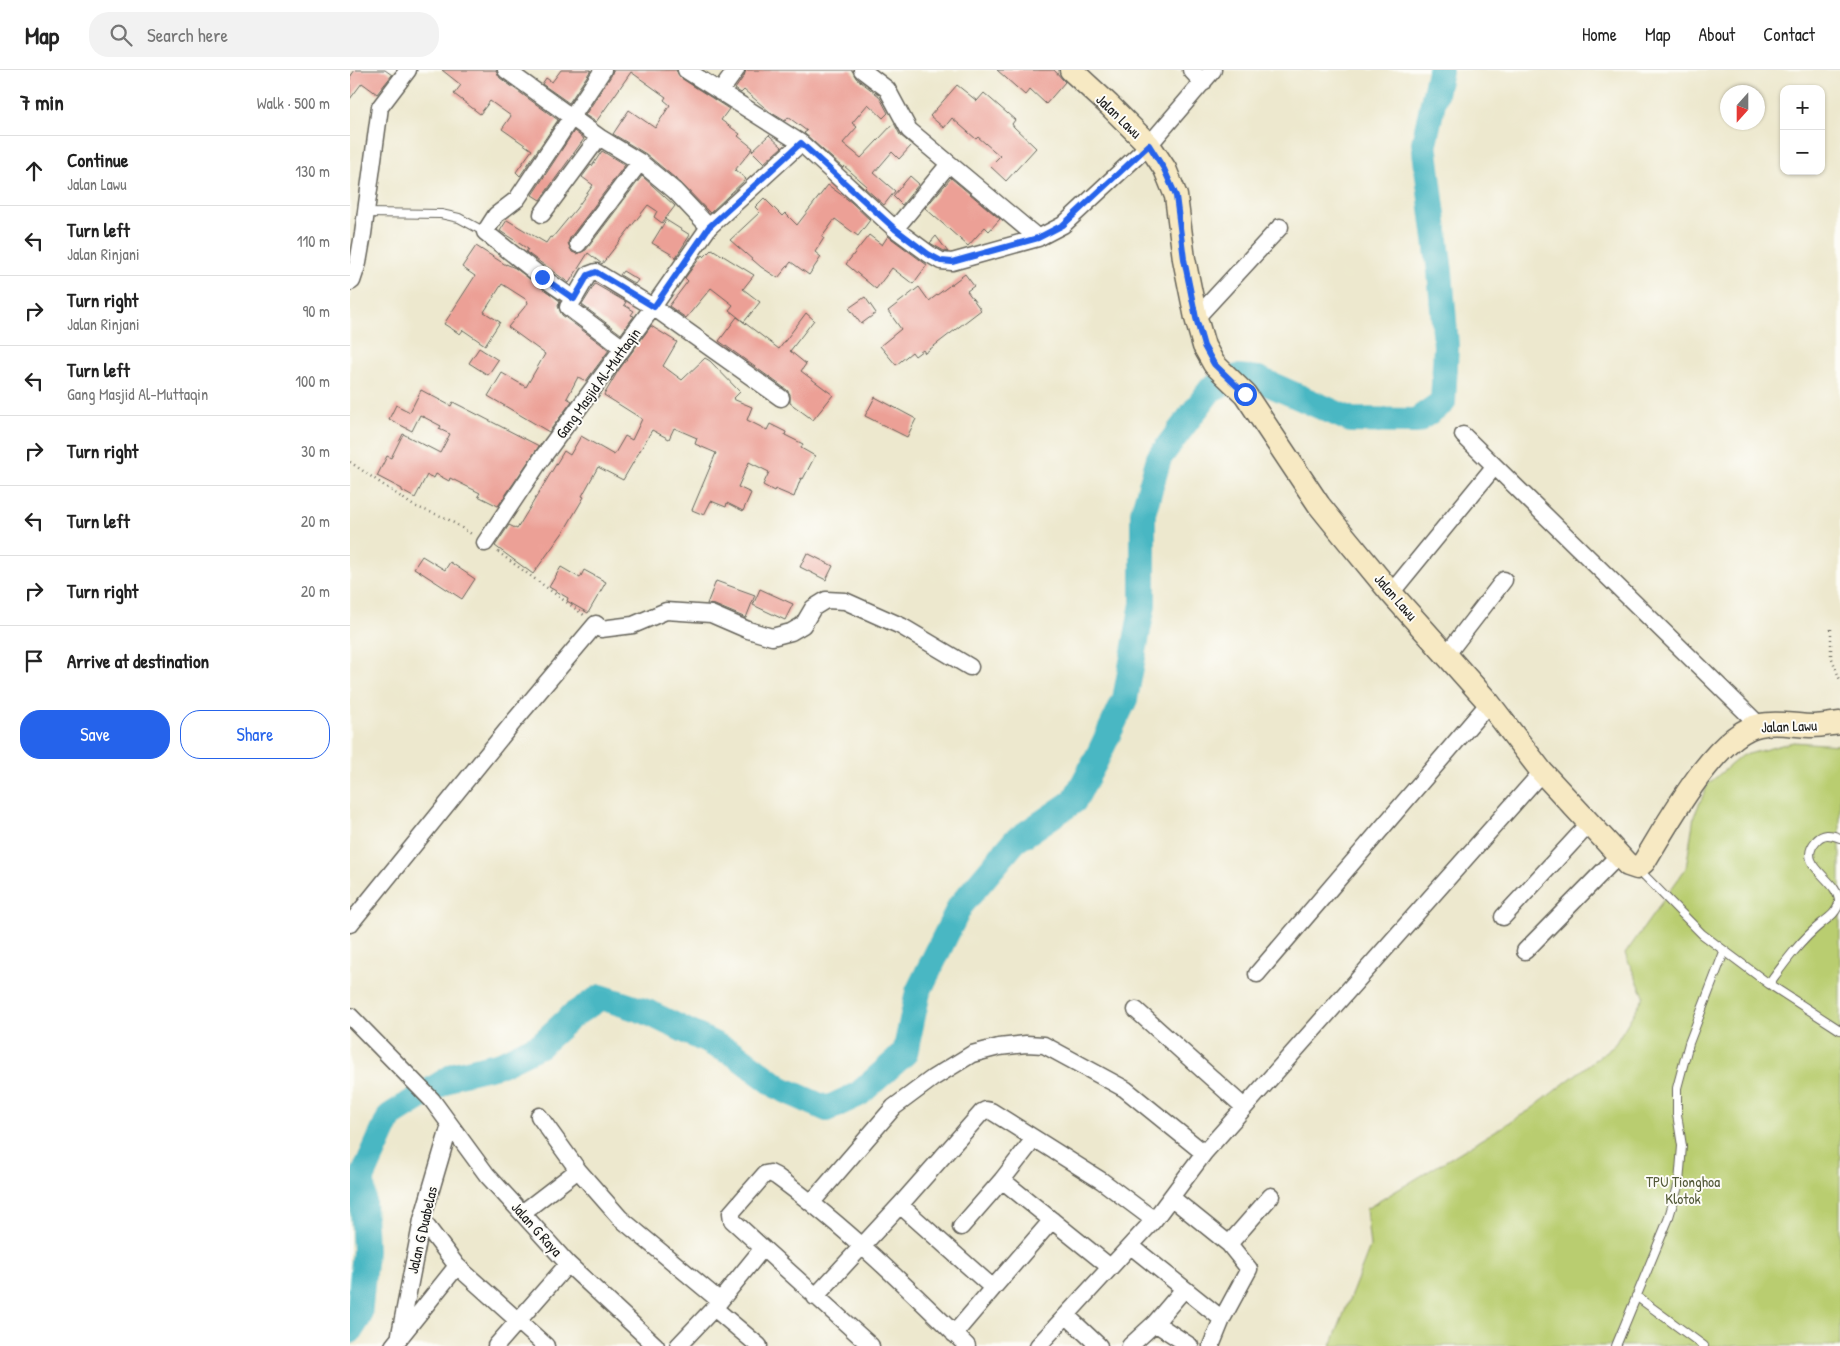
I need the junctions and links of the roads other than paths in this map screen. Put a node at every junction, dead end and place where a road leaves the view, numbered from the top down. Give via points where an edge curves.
1 (408, 70) edge
2 (506, 70) edge
3 (603, 70) edge
4 (686, 70) edge
5 (736, 70) edge
6 (862, 70) edge
7 (1071, 70) edge
8 (1190, 70) edge
9 (1208, 76) edge
10 (720, 92) junction
11 (572, 117) junction
12 (598, 137) junction
13 (801, 143) junction
14 (1149, 145) junction
15 (640, 162) junction
16 (949, 164) junction
17 (366, 213) junction
18 (542, 214) dead end
19 (709, 227) junction
20 (1280, 227) dead end
21 (895, 229) junction
22 (485, 232) junction
23 (1038, 238) junction
24 (578, 244) dead end
25 (350, 282) edge
26 (574, 299) junction
27 (654, 307) junction
28 (1196, 318) junction
29 (623, 348) junction
30 (781, 398) dead end
31 (1463, 435) dead end
32 (1494, 467) junction
33 (485, 542) road end
34 (1504, 580) dead end
35 (1391, 593) junction
36 (1447, 654) junction
37 (970, 666) dead end
38 (1488, 703) junction
39 (1840, 723) edge
40 (1759, 725) junction
41 (1542, 772) junction
42 (1590, 822) junction
43 (1840, 838) edge
44 (1628, 861) junction
45 (1503, 917) dead end
46 (350, 924) edge
47 (1525, 951) dead end
48 (1724, 952) junction
49 (1257, 974) dead end
50 (1769, 984) junction
51 (1136, 1010) dead end
52 (350, 1016) edge
53 (1840, 1030) edge
54 (1244, 1108) junction
55 (539, 1116) dead end
56 (450, 1125) junction
57 (1034, 1139) junction
58 (1204, 1153) junction
59 (578, 1170) junction
60 (1002, 1180) junction
61 (1271, 1196) dead end
62 (1172, 1198) junction
63 (812, 1202) junction
64 (900, 1204) junction
65 (522, 1213) junction
66 (422, 1220) junction
67 (1052, 1220) junction
68 (1154, 1220) junction
69 (961, 1227) dead end
70 (1229, 1244) junction
71 (862, 1246) junction
72 (1132, 1246) junction
73 (763, 1248) junction
74 (568, 1264) junction
75 (458, 1266) junction
76 (1110, 1267) junction
77 (993, 1288) junction
78 (1184, 1289) junction
79 (815, 1296) junction
80 (1636, 1296) junction
81 (718, 1305) junction
82 (1067, 1316) junction
83 (1222, 1319) junction
84 (518, 1320) junction
85 (1155, 1323) junction
86 (954, 1334) junction
87 (396, 1342) edge
88 (496, 1346) edge
89 (546, 1346) edge
90 (656, 1346) edge
91 (678, 1346) edge
92 (759, 1346) edge
93 (871, 1346) edge
94 (967, 1346) edge
95 (1038, 1346) edge
96 (1099, 1346) edge
97 (1130, 1346) edge
98 (1190, 1346) edge
99 (1211, 1346) edge
100 (1616, 1346) edge
101 (1704, 1346) edge

1 - 17 street via 380,108
2 - 11 street
3 - 11 street
4 - 10 street
5 - 10 street
6 - 16 street via 887,89 909,130
7 - 14 street, Jalan Lawu
8 - 9 street
9 - 14 street
10 - 13 street
11 - 12 street
11 - 22 street via 517,199 496,215
12 - 15 street
12 - 18 street
13 - 19 street, Gang Masjid Al-Muttaqin
13 - 21 street
14 - 23 street via 1063,225
14 - 28 street, Jalan Lawu via 1176,196
15 - 19 street via 675,191
15 - 24 street
16 - 21 street
16 - 23 street
17 - 22 lane via 442,214 459,218
17 - 25 street via 358,263
19 - 27 street, Gang Masjid Al-Muttaqin
20 - 28 street
21 - 23 street via 928,254 941,261 952,262
22 - 26 street
26 - 27 street via 588,275 596,272
26 - 29 street via 568,307
27 - 29 street, Gang Masjid Al-Muttaqin
27 - 30 street
28 - 35 street, Jalan Lawu via 1204,346 1214,364 1245,394 1319,505
29 - 33 street, Gang Masjid Al-Muttaqin
31 - 32 street
32 - 35 street
32 - 40 street
34 - 36 street
35 - 36 street, Jalan Lawu
36 - 38 street, Jalan Lawu
37 - 46 street via 901,626 845,601 826,600 813,608 803,625 772,637 711,614 666,611 633,625 601,629 596,624
38 - 41 street, Jalan Lawu
38 - 49 street
39 - 40 street, Jalan Lawu
40 - 44 street, Jalan Lawu via 1738,734 1722,747 1685,795 1644,862
41 - 42 street, Jalan Lawu
41 - 54 street
42 - 44 street, Jalan Lawu
42 - 45 street
43 - 50 lane via 1830,834 1821,836 1810,853 1819,871 1839,893 1836,911 1808,935
44 - 47 street
44 - 48 lane
48 - 50 lane
48 - 80 lane via 1689,1043 1677,1088 1682,1146 1678,1183 1668,1220
50 - 53 lane
51 - 54 street
52 - 56 street, Jalan G Raya via 432,1100
54 - 58 street
55 - 59 street
56 - 65 street, Jalan G Raya via 487,1175
56 - 66 street, Jalan G Duabelas
57 - 60 street
57 - 64 street via 986,1110
57 - 68 street via 1102,1181
58 - 62 street
58 - 63 street via 1125,1089 1044,1045 998,1047 972,1054 894,1107
59 - 65 street
59 - 81 street via 620,1218
60 - 67 street
60 - 69 street
61 - 70 street
62 - 68 street
62 - 70 street
63 - 71 street
63 - 73 street via 776,1176 765,1174 731,1213 732,1220
64 - 71 street
64 - 77 street
65 - 74 street, Jalan G Raya
66 - 75 street
66 - 87 street, Jalan G Duabelas
67 - 76 street
67 - 77 street
68 - 72 street
70 - 83 street via 1249,1269
71 - 79 street
71 - 86 street
72 - 76 street
72 - 78 street
73 - 79 street
73 - 81 street
74 - 84 street
74 - 90 street, Jalan G Raya
75 - 84 street
75 - 87 street
76 - 82 street
77 - 86 street
78 - 83 street
78 - 85 street
79 - 93 street
80 - 100 lane
80 - 101 lane
81 - 91 street
81 - 92 street
82 - 95 street
82 - 96 street
83 - 99 street
84 - 88 street
84 - 89 street
85 - 97 street
85 - 98 street
86 - 94 street

